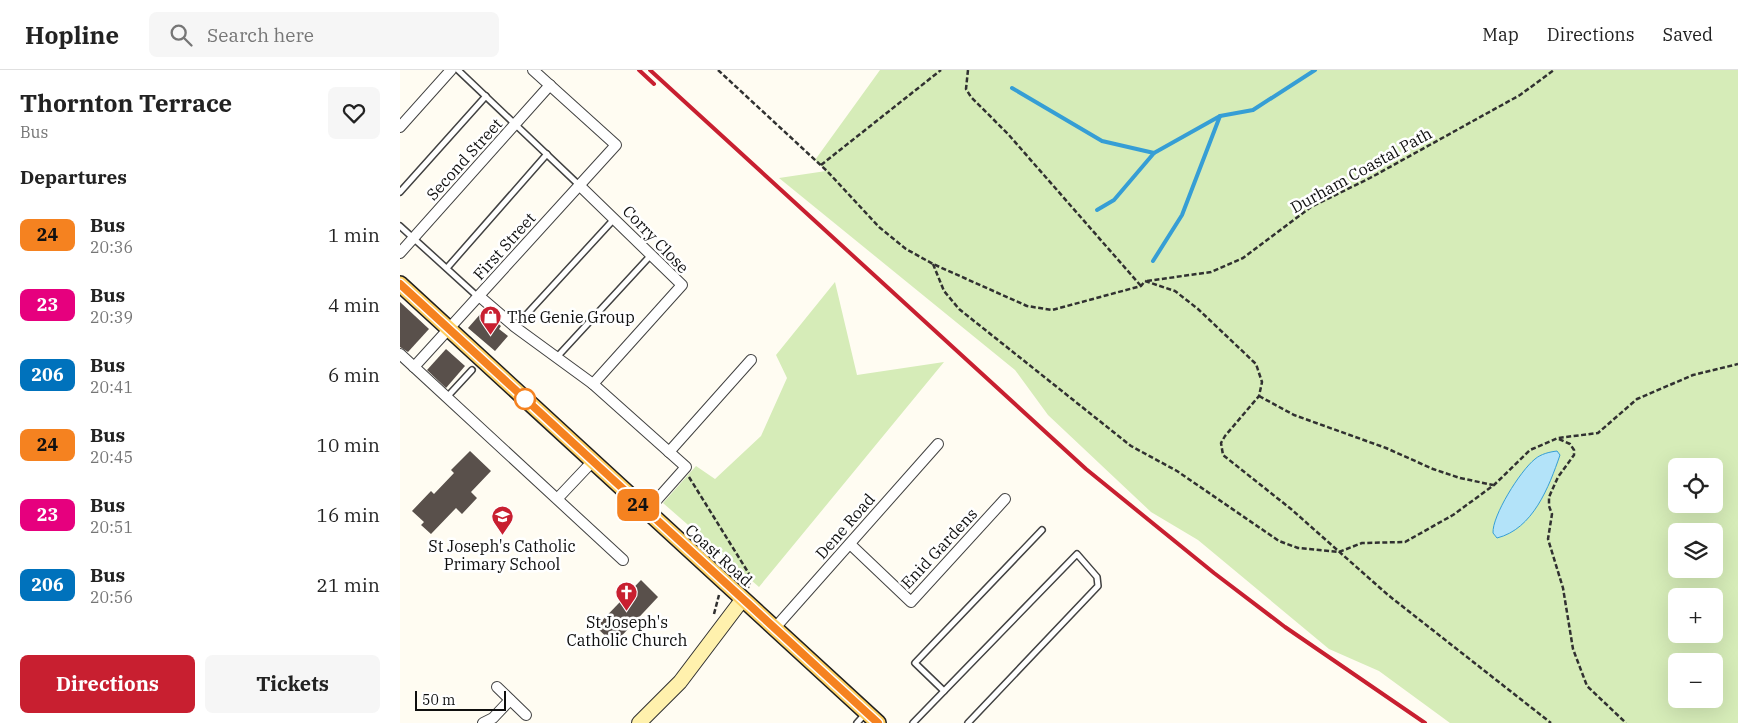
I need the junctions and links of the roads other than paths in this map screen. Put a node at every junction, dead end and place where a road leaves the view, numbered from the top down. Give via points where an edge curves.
1 (458, 70) edge
2 (533, 70) edge
3 (446, 72) edge
4 (550, 85) junction
5 (486, 96) junction
6 (515, 124) junction
7 (400, 127) edge
8 (547, 154) junction
9 (579, 185) junction
10 (400, 192) edge
11 (615, 218) junction
12 (400, 226) edge
13 (414, 238) junction
14 (400, 253) edge
15 (652, 255) junction
16 (447, 268) junction
17 (400, 284) edge
18 (479, 296) junction
19 (515, 327) junction
20 (449, 329) junction
21 (400, 354) edge
22 (557, 358) junction
23 (750, 360) dead end
24 (414, 367) junction
25 (472, 370) dead end
26 (593, 384) junction
27 (447, 397) junction
28 (938, 444) dead end
29 (669, 452) junction
30 (592, 462) junction
31 (558, 498) junction
32 (1006, 499) dead end
33 (646, 512) junction
34 (1042, 530) dead end
35 (850, 544) junction
36 (623, 560) dead end
37 (742, 600) junction
38 (774, 629) junction
39 (498, 687) dead end
40 (944, 691) junction
41 (510, 700) junction
42 (526, 715) dead end
43 (867, 720) edge
44 (483, 723) edge
45 (639, 723) edge
46 (913, 723) edge
47 (968, 723) edge

1 - 5 lane
2 - 4 street
3 - 7 street
4 - 6 street, Second Street
4 - 9 street, First Street via 616,145
5 - 6 lane
5 - 10 lane
6 - 8 lane
6 - 13 street, Second Street
8 - 9 lane
8 - 16 lane
9 - 11 street, Corry Close
9 - 18 street, First Street
11 - 15 street, Corry Close
11 - 19 lane
12 - 13 lane
13 - 14 street, Second Street
13 - 16 lane
15 - 22 lane
15 - 26 street, Corry Close via 682,285
16 - 18 lane
17 - 20 main road, Coast Road
18 - 19 street
18 - 20 street, First Street
19 - 22 street
20 - 24 street, First Street
20 - 30 main road, Coast Road
21 - 24 street
22 - 26 street
23 - 29 street
24 - 27 street
25 - 27 lane
26 - 29 street
27 - 31 street
28 - 35 street, Dene Road
29 - 33 street via 686,467
30 - 31 street
30 - 33 main road, Coast Road
31 - 36 street
32 - 35 street, Enid Gardens via 911,602
33 - 37 main road, Coast Road
34 - 40 lane via 915,663
35 - 38 street, Dene Road
37 - 38 main road, Coast Road
37 - 45 main road via 680,682
38 - 43 main road, Coast Road
39 - 41 street
40 - 46 lane
40 - 47 lane via 1077,554 1088,564 1097,577 1098,586
41 - 42 street
41 - 44 street

